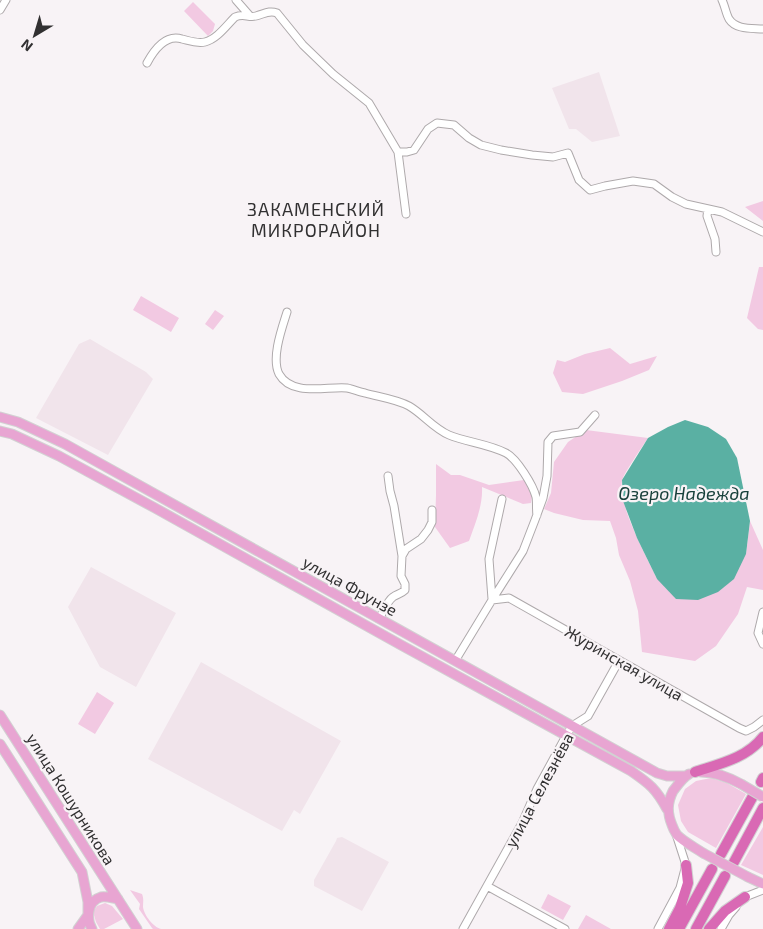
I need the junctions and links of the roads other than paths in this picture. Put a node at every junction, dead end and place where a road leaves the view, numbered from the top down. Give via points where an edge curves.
1 (6, 0) edge
2 (236, 0) edge
3 (722, 0) edge
4 (0, 10) edge
5 (250, 16) junction
6 (763, 29) edge
7 (147, 63) dead end
8 (398, 152) junction
9 (708, 209) junction
10 (406, 214) dead end
11 (760, 231) edge
12 (716, 252) dead end
13 (287, 312) dead end
14 (595, 415) dead end
15 (0, 416) edge
16 (0, 430) edge
17 (388, 476) dead end
18 (502, 499) dead end
19 (432, 510) dead end
20 (537, 515) junction
21 (198, 518) junction
22 (193, 529) junction
23 (248, 545) junction
24 (242, 556) junction
25 (402, 556) junction
26 (492, 600) junction
27 (763, 612) edge
28 (379, 619) junction
29 (763, 644) edge
30 (613, 657) junction
31 (455, 661) junction
32 (0, 715) edge
33 (763, 720) edge
34 (572, 726) junction
35 (566, 736) junction
36 (763, 737) edge
37 (0, 744) edge
38 (690, 774) junction
39 (758, 796) edge
40 (763, 808) edge
41 (667, 809) junction
42 (676, 833) junction
43 (720, 854) dead end
44 (734, 862) dead end
45 (686, 865) junction
46 (712, 869) dead end
47 (725, 876) dead end
48 (763, 884) edge
49 (487, 886) junction
50 (763, 890) edge
51 (744, 897) junction
52 (118, 899) junction
53 (88, 915) junction
54 (78, 929) edge
55 (92, 929) edge
56 (137, 929) edge
57 (463, 929) edge
58 (565, 929) edge
59 (658, 929) edge
60 (669, 929) edge
61 (679, 929) edge
62 (696, 929) edge
63 (709, 929) edge
64 (721, 929) edge

1 - 4 street
2 - 5 street
3 - 6 street via 729,19 736,26
5 - 7 street via 235,17 208,41 168,39
5 - 8 street via 275,11 303,46 369,102
8 - 9 street via 414,150 428,129 437,123 454,125 481,145 501,150 553,157 568,153 579,180 590,190 633,181 654,184 686,204
8 - 10 street
9 - 11 street via 722,212
9 - 12 street
13 - 20 street via 276,360 279,374 286,382 294,387 346,388 398,401 453,437 506,453 522,468 536,497
14 - 20 street via 580,432 553,436 548,442 547,476
15 - 21 main road, улица Фрунзе via 65,444
16 - 22 main road, улица Фрунзе via 60,456
17 - 25 street
18 - 26 street via 489,559
19 - 25 street via 428,530
20 - 26 street via 524,551
21 - 22 main road
21 - 23 main road, улица Фрунзе
22 - 24 main road, улица Фрунзе
23 - 24 main road
23 - 28 main road, улица Фрунзе
24 - 35 main road, улица Фрунзе
25 - 28 street via 401,576 405,590 389,601
26 - 30 street, Журинская улица via 509,598
26 - 31 street
27 - 29 street via 758,633
28 - 31 main road, улица Фрунзе
30 - 33 street, Журинская улица via 746,731
30 - 34 street, улица Селезнёва via 616,666 588,716
31 - 34 main road, улица Фрунзе
32 - 52 main road, улица Кошурникова
34 - 35 street, улица Селезнёва
34 - 38 main road, улица Фрунзе via 657,773 667,776
35 - 41 main road, улица Фрунзе via 648,782
35 - 49 street, улица Селезнёва
36 - 38 highway via 740,755
37 - 53 main road, улица Кошурникова via 82,872
38 - 39 main road, улица Фрунзе, bridge via 711,772 728,777
38 - 41 main road via 675,789
39 - 43 highway
40 - 44 highway
41 - 42 main road, улица Фрунзе
42 - 45 street
42 - 48 main road, bridge via 703,853
45 - 59 street via 680,888
45 - 60 highway via 688,884
46 - 61 highway
47 - 62 highway
49 - 57 street, улица Селезнёва
49 - 58 street
50 - 51 street
51 - 63 highway
51 - 64 street
52 - 53 main road via 99,898
52 - 56 main road, улица Кошурникова
53 - 54 main road
53 - 55 main road, улица Кошурникова

